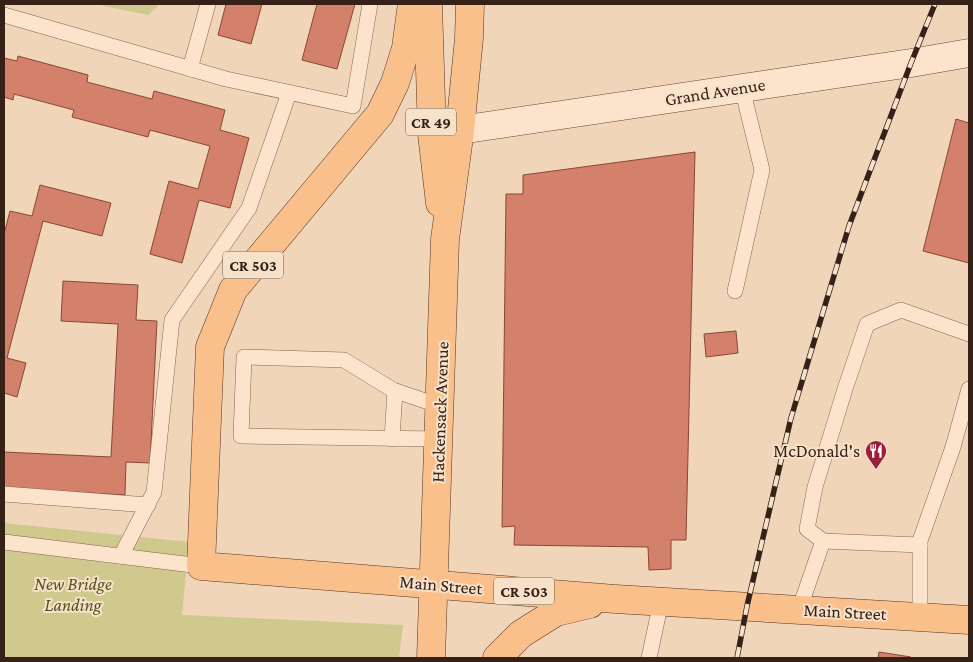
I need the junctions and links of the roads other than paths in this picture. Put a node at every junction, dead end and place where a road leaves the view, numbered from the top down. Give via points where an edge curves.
1 (208, 4) edge
2 (370, 4) edge
3 (412, 4) edge
4 (428, 4) edge
5 (470, 4) edge
6 (4, 15) edge
7 (969, 53) edge
8 (190, 69) junction
9 (742, 88) junction
10 (289, 93) junction
11 (352, 106) junction
12 (380, 114) junction
13 (460, 130) junction
14 (445, 239) junction
15 (735, 291) dead end
16 (969, 334) edge
17 (969, 389) edge
18 (396, 391) junction
19 (440, 406) junction
20 (392, 439) junction
21 (439, 439) junction
22 (4, 494) edge
23 (148, 505) junction
24 (823, 541) junction
25 (4, 542) edge
26 (920, 545) junction
27 (120, 556) junction
28 (201, 566) junction
29 (433, 584) junction
30 (615, 599) junction
31 (661, 602) junction
32 (799, 610) junction
33 (920, 617) junction
34 (969, 620) edge
35 (431, 658) edge
36 (497, 658) edge
37 (649, 658) edge

1 - 8 lane
2 - 11 lane
3 - 12 main road, CR 503 via 406,48 395,83
4 - 14 main road, Hackensack Avenue / CR 49 via 432,134
5 - 13 main road, Hackensack Avenue
6 - 8 lane
7 - 9 street, Grand Avenue
8 - 10 lane
9 - 13 street, Grand Avenue
9 - 15 lane via 762,170
10 - 11 lane
10 - 23 lane via 249,208 172,320 154,492
11 - 12 lane
12 - 28 main road, CR 503 via 233,290 210,347
13 - 14 main road, Hackensack Avenue
14 - 19 main road, Hackensack Avenue
16 - 24 lane via 901,310 867,324 815,487 807,529
17 - 26 lane
18 - 19 lane
18 - 20 lane
18 - 20 lane via 344,360 244,357 242,436
19 - 21 main road, Hackensack Avenue
20 - 21 lane
21 - 29 main road, Hackensack Avenue
22 - 23 lane
23 - 27 lane
24 - 26 lane
24 - 32 lane
25 - 27 lane, Main Street
26 - 33 lane
27 - 28 lane, Main Street
28 - 29 main road, Main Street / CR 503
29 - 30 main road, Main Street / CR 503
29 - 35 main road, Hackensack Avenue
30 - 31 main road, Main Street / CR 503
30 - 36 main road via 556,612 521,634
31 - 32 main road, Main Street / CR 503
31 - 37 lane
32 - 33 main road, Main Street / CR 503
33 - 34 main road, Main Street / CR 503

